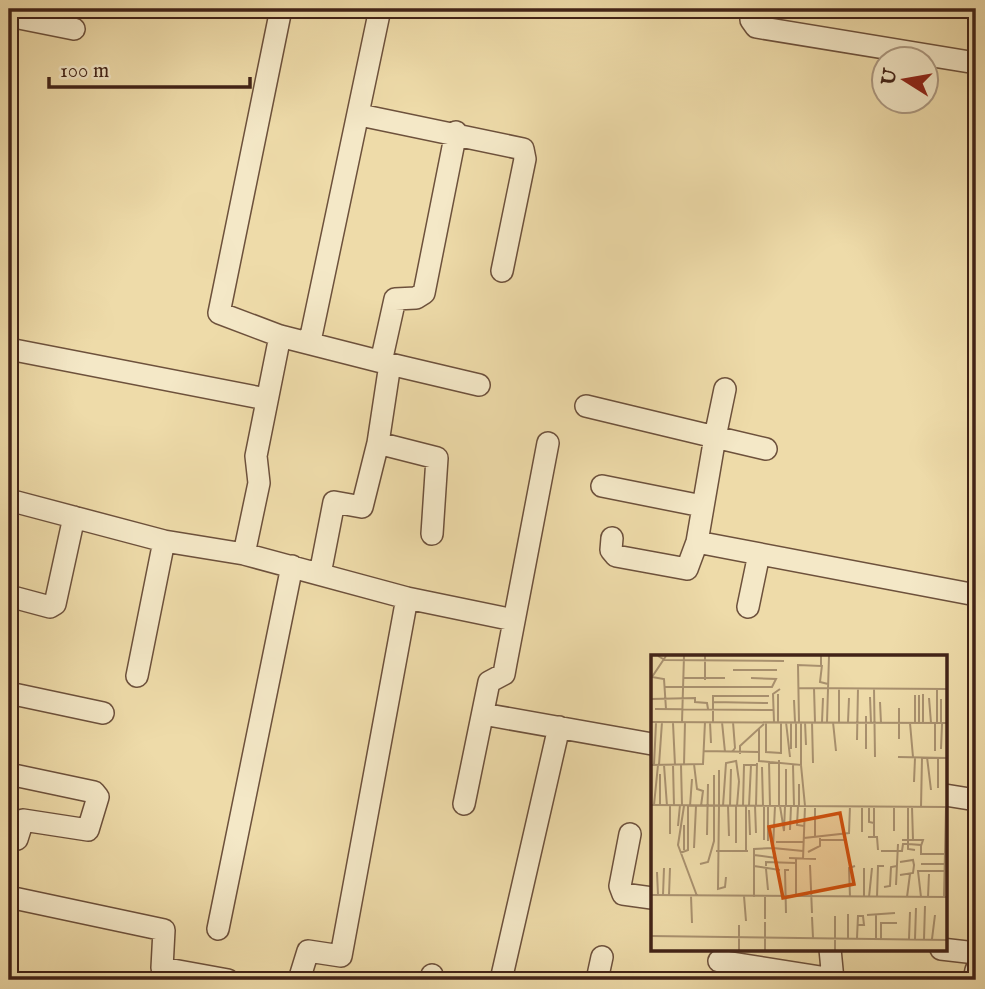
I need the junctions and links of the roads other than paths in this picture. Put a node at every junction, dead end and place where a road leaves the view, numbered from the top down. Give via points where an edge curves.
1 (281, 9) edge
2 (380, 9) edge
3 (751, 9) edge
4 (9, 16) edge
5 (74, 29) dead end
6 (976, 63) edge
7 (360, 115) junction
8 (456, 132) junction
9 (502, 271) dead end
10 (280, 336) junction
11 (310, 341) junction
12 (9, 349) edge
13 (386, 363) junction
14 (479, 385) dead end
15 (725, 389) dead end
16 (267, 399) junction
17 (586, 406) dead end
18 (715, 437) junction
19 (378, 443) junction
20 (548, 443) dead end
21 (766, 449) dead end
22 (602, 486) dead end
23 (9, 500) edge
24 (702, 506) junction
25 (74, 517) junction
26 (432, 534) dead end
27 (612, 538) dead end
28 (164, 541) junction
29 (697, 542) junction
30 (244, 554) junction
31 (759, 554) junction
32 (292, 566) junction
33 (320, 574) junction
34 (9, 596) edge
35 (976, 596) edge
36 (407, 598) junction
37 (748, 607) dead end
38 (514, 620) junction
39 (137, 677) dead end
40 (9, 693) edge
41 (103, 713) dead end
42 (483, 715) junction
43 (559, 727) junction
44 (651, 744) edge
45 (9, 774) edge
46 (946, 795) edge
47 (976, 800) edge
48 (464, 804) dead end
49 (630, 834) dead end
50 (9, 837) edge
51 (9, 897) edge
52 (651, 898) edge
53 (218, 929) dead end
54 (830, 950) edge
55 (946, 950) edge
56 (976, 953) edge
57 (602, 957) dead end
58 (719, 961) dead end
59 (976, 970) edge
60 (228, 980) edge
61 (299, 980) edge
62 (501, 980) edge
63 (597, 980) edge
64 (833, 980) edge
65 (974, 980) edge

1 - 10 street via 219,311
2 - 7 street
3 - 6 street via 756,27
4 - 5 street
7 - 8 street
7 - 11 street
8 - 9 street via 525,152
8 - 13 street via 424,293 396,299
10 - 11 street
10 - 16 street
11 - 13 street
12 - 16 street
13 - 14 street
13 - 19 street
15 - 18 street
16 - 30 street via 256,461 260,483
17 - 18 street
18 - 21 street
18 - 24 street
19 - 26 street via 437,458
19 - 33 street via 365,503 358,508 334,502
20 - 38 street
22 - 24 street
23 - 25 street
24 - 29 street
25 - 28 street
25 - 34 street via 55,604 50,607
27 - 29 street via 611,550 616,556 685,569 692,564
28 - 30 street
28 - 39 street
29 - 31 street
30 - 32 street
31 - 35 street
31 - 37 street
32 - 33 street
32 - 53 street
33 - 36 street
36 - 38 street
36 - 61 street via 341,956 306,953
38 - 42 street via 504,674 489,682
40 - 41 street
42 - 43 street
42 - 48 street
43 - 44 street
43 - 62 street
45 - 50 street via 97,794 88,830 23,820 17,839
46 - 47 street
49 - 52 street via 620,886 623,894
51 - 60 street via 164,930 162,968
54 - 64 street
55 - 56 street
57 - 63 street
58 - 64 street
59 - 65 street

